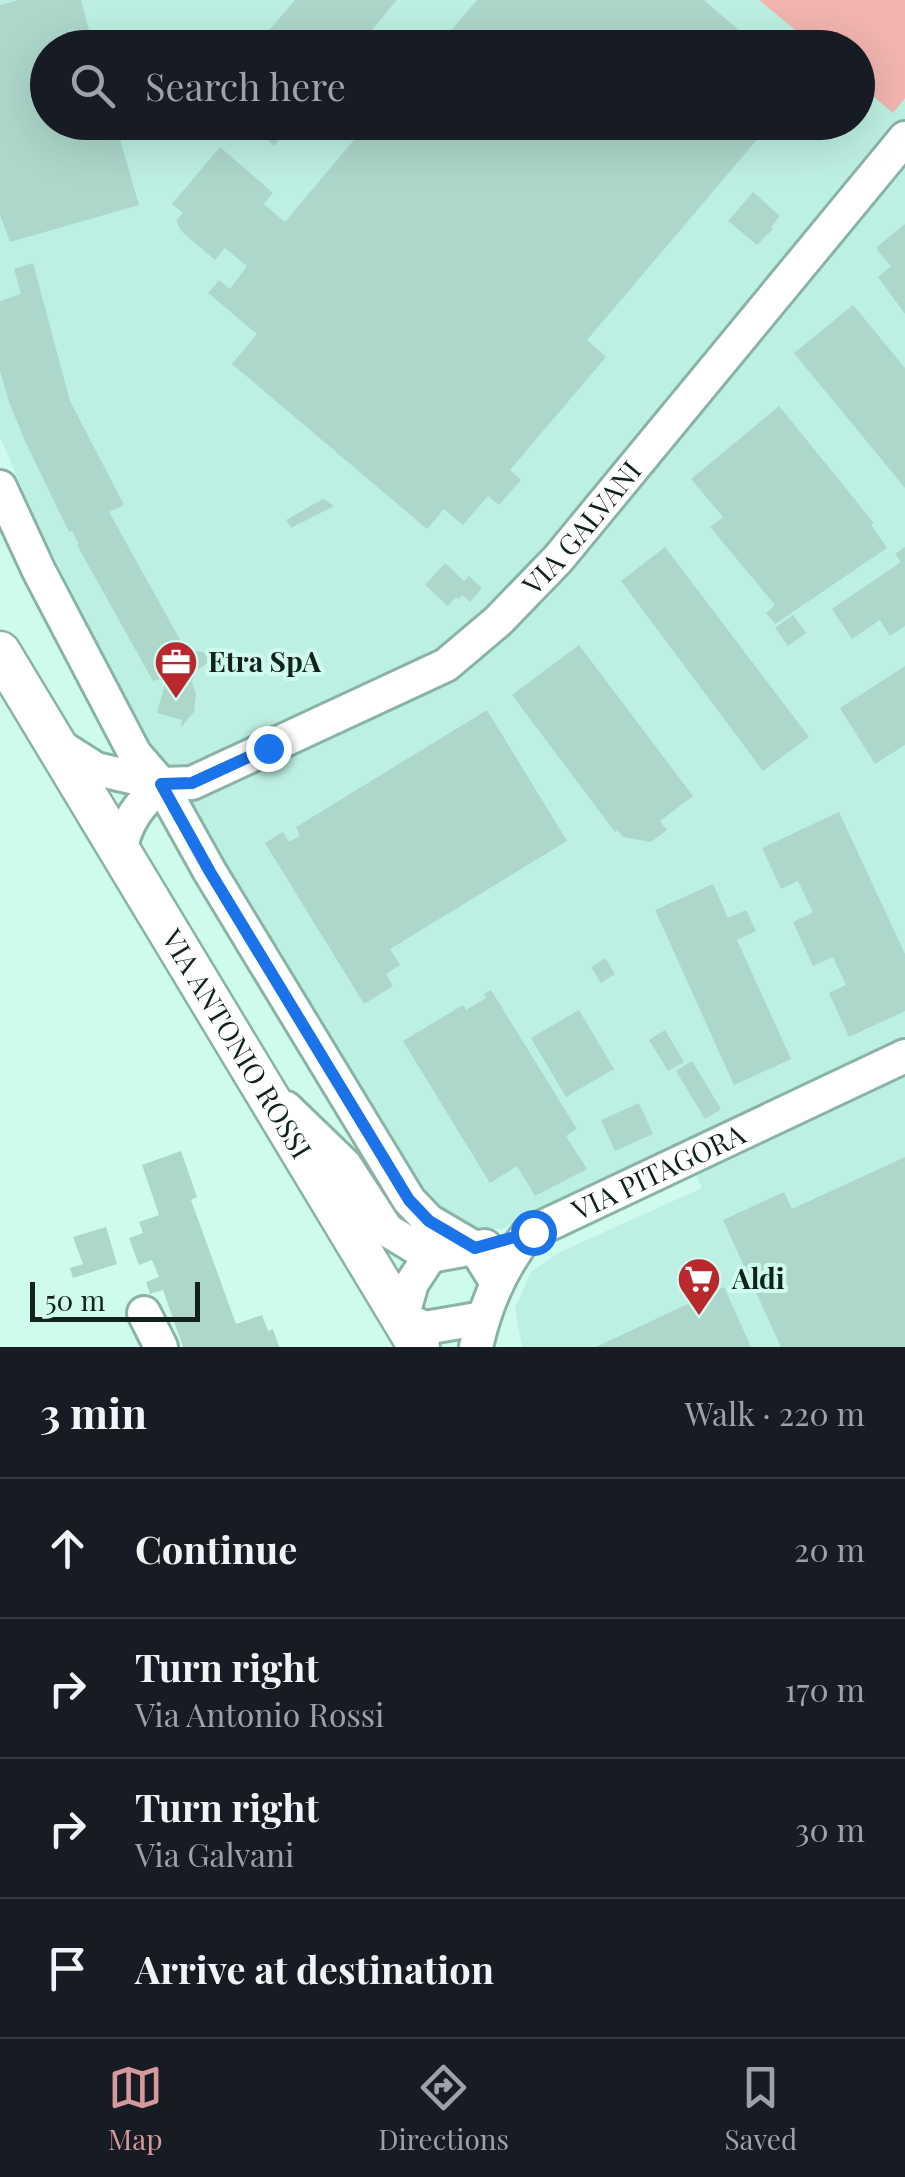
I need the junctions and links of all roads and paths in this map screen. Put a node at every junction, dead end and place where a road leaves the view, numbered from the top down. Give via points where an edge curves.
1 (902, 146) edge
2 (0, 486) edge
3 (0, 652) edge
4 (52, 740) junction
5 (161, 784) junction
6 (120, 851) junction
7 (905, 1056) edge
8 (264, 1088) junction
9 (528, 1234) junction
10 (475, 1248) junction
11 (430, 1256) junction
12 (496, 1284) junction
13 (144, 1313) dead end
14 (411, 1332) edge
15 (479, 1332) edge
16 (161, 1347) edge
17 (500, 1347) edge

1 - 5 street, VIA GALVANI via 558,560 485,632 446,665 410,682 192,783
2 - 5 street via 114,716
3 - 4 main road, VIA ANTONIO ROSSI
4 - 5 street, VIA ANTONIO ROSSI via 96,769
4 - 6 main road, VIA ANTONIO ROSSI
5 - 6 street via 136,808
5 - 10 street via 409,1200 429,1221
6 - 8 main road, VIA ANTONIO ROSSI
7 - 9 street, VIA PITAGORA
8 - 11 street via 345,1165 388,1230
8 - 14 main road, VIA ANTONIO ROSSI
9 - 10 street, VIA PITAGORA
9 - 12 street
10 - 11 street, VIA PITAGORA
10 - 12 street
10 - 15 street via 470,1299
11 - 14 street via 412,1283
12 - 15 street
13 - 16 street
14 - 15 street
15 - 17 street

